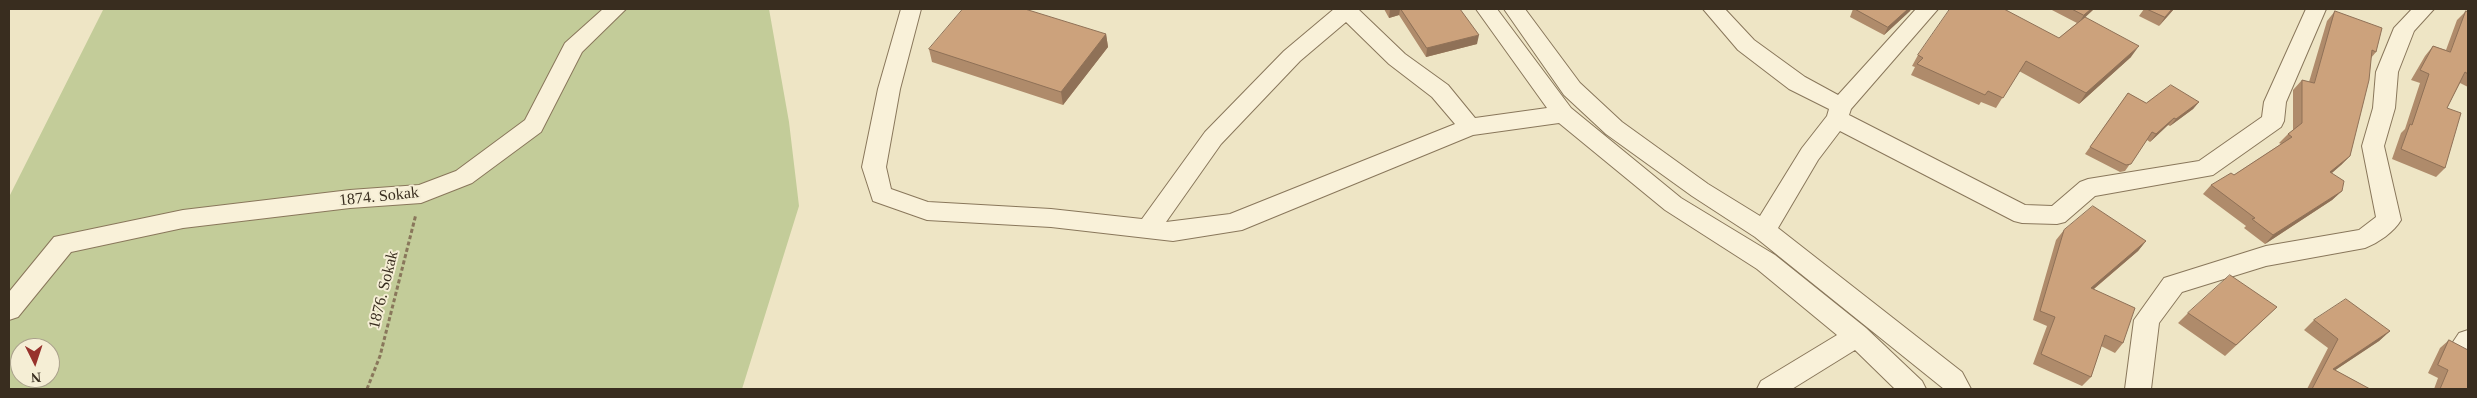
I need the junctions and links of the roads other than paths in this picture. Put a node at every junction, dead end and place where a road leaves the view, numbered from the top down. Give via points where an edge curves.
1 (616, 9) edge
2 (911, 9) edge
3 (1486, 9) edge
4 (1514, 9) edge
5 (1713, 9) edge
6 (1928, 9) edge
7 (2316, 9) edge
8 (2424, 9) edge
9 (1839, 112) junction
10 (1563, 114) junction
11 (1470, 127) junction
12 (1148, 229) junction
13 (1764, 230) junction
14 (9, 310) edge
15 (1857, 336) junction
16 (2468, 341) edge
17 (2468, 347) edge
18 (1770, 389) edge
19 (1913, 389) edge
20 (1958, 389) edge
21 (2138, 389) edge

1 - 14 street, 1874. Sokak via 573,48 533,126 464,177 421,194 183,219 63,244
2 - 12 street via 889,89 874,167 881,195 927,211 1052,218
3 - 10 street
4 - 13 street via 1572,89 1614,128 1700,190
5 - 9 street via 1746,45
6 - 9 street
7 - 9 street via 2276,102 2274,121 2205,169 2088,188 2057,215 2022,214
8 - 21 street via 2405,28 2387,72 2384,108 2373,146 2389,220 2366,238 2266,256 2173,285 2146,320
9 - 13 street
10 - 11 street
10 - 15 street via 1673,204 1766,262
11 - 12 street via 1233,223 1173,232
11 - 12 street via 1440,91 1397,58 1347,9 1292,56 1213,138
13 - 20 street via 1953,380
15 - 18 street
15 - 19 street
16 - 17 street via 2464,345

